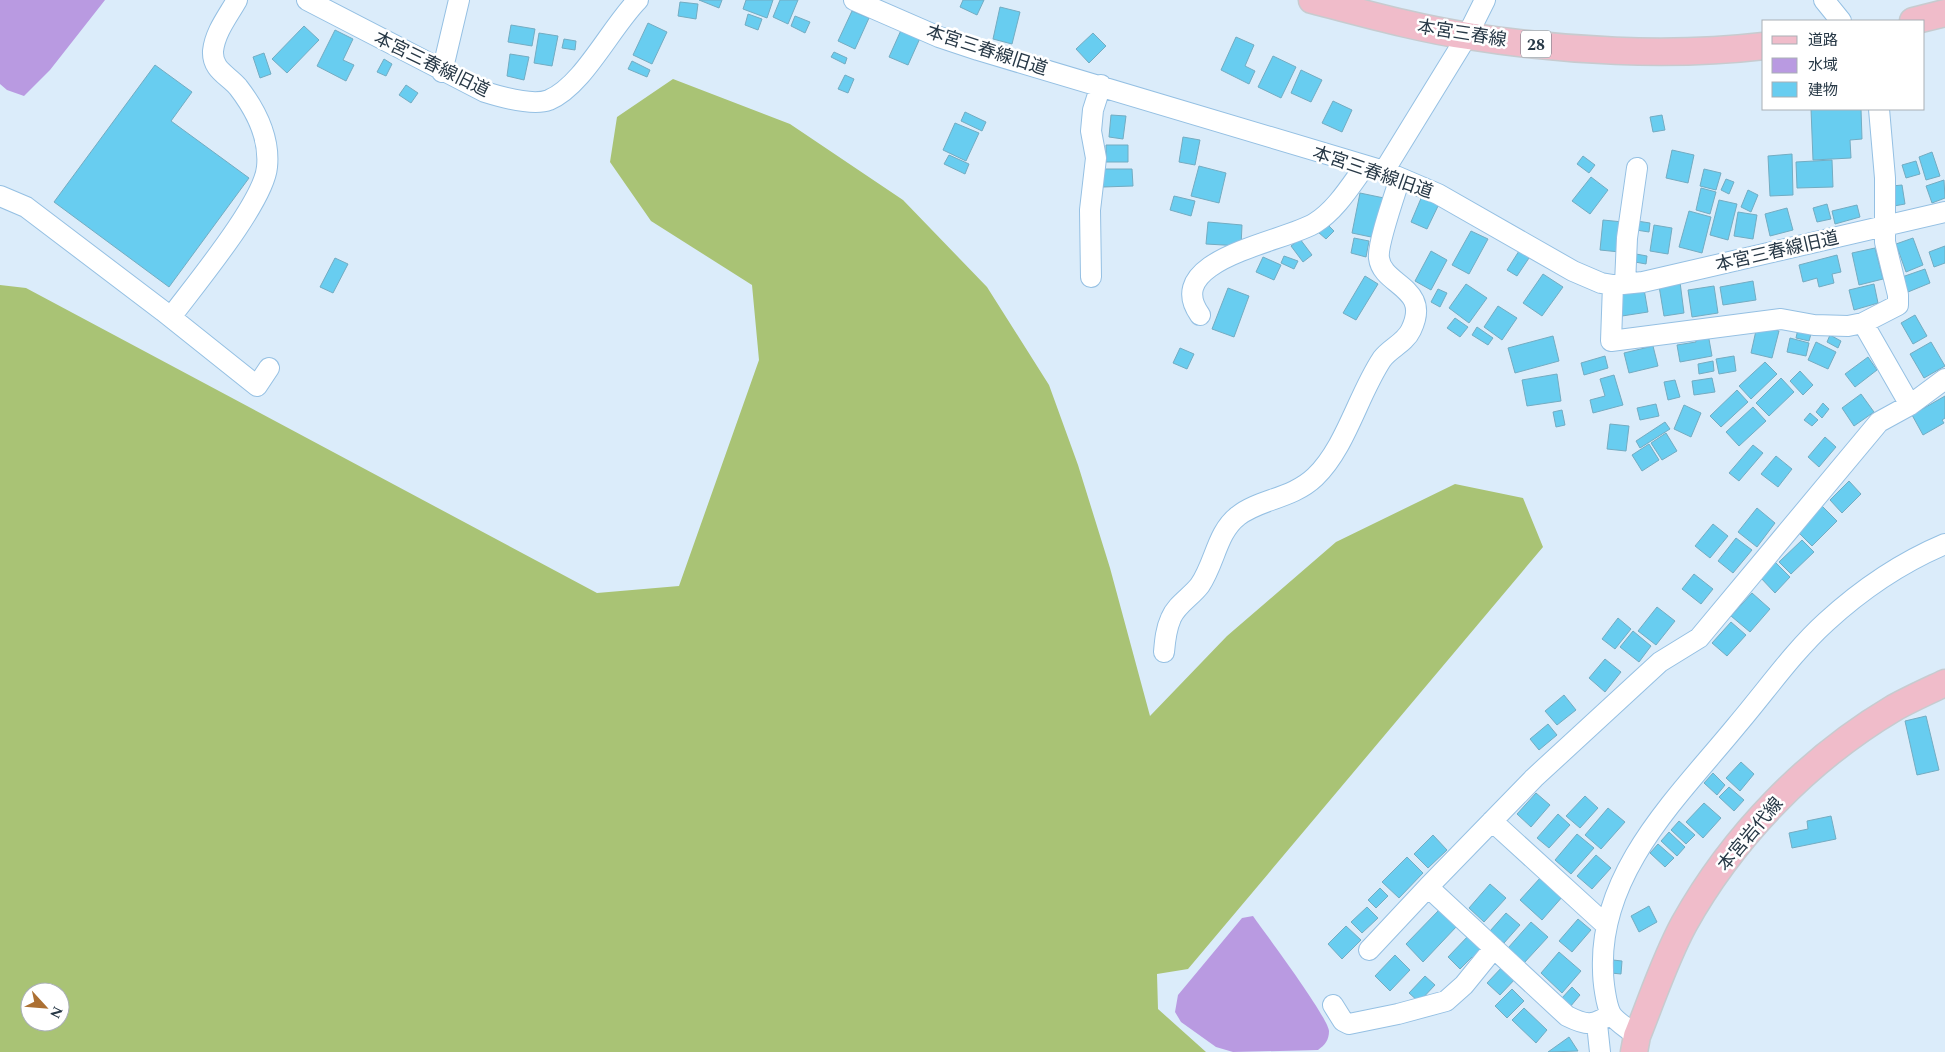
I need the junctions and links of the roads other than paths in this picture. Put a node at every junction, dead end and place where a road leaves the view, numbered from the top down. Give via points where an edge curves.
1 (237, 0) edge
2 (306, 0) edge
3 (459, 0) edge
4 (638, 0) edge
5 (854, 0) edge
6 (1312, 0) edge
7 (1485, 0) edge
8 (1824, 0) edge
9 (1945, 13) edge
10 (1839, 20) edge
11 (1917, 20) edge
12 (1467, 36) junction
13 (1762, 46) edge
14 (442, 72) junction
15 (1101, 86) junction
16 (1879, 110) edge
17 (1637, 168) dead end
18 (1383, 172) junction
19 (0, 196) edge
20 (1945, 212) edge
21 (1884, 225) junction
22 (1091, 277) dead end
23 (1619, 284) junction
24 (1200, 315) dead end
25 (171, 317) junction
26 (1863, 323) junction
27 (269, 368) dead end
28 (1945, 379) edge
29 (1910, 404) junction
30 (1945, 544) edge
31 (1164, 652) dead end
32 (1945, 683) edge
33 (1492, 821) junction
34 (1428, 887) junction
35 (1607, 926) junction
36 (1494, 948) junction
37 (1369, 950) dead end
38 (1333, 1005) dead end
39 (1604, 1019) junction
40 (1636, 1044) edge
41 (1600, 1052) edge

1 - 25 street via 216,37 214,61 219,71 236,85 260,123 266,145 267,168 246,214
2 - 14 street, 本宮三春線旧道
3 - 14 street
4 - 14 street, 本宮三春線旧道 via 565,90 548,101 507,99
5 - 15 street, 本宮三春線旧道 via 939,37
6 - 12 main road, 本宮三春線 / 28
7 - 12 street
8 - 10 street
9 - 11 main road
12 - 13 main road, 本宮三春線 / 28 via 1555,47 1630,50 1731,50
12 - 18 street
15 - 18 street, 本宮三春線旧道
15 - 22 street via 1093,110 1096,158 1090,219
16 - 21 street via 1885,178
17 - 23 street
18 - 23 street, 本宮三春線旧道 via 1438,194 1573,271 1601,283
18 - 24 street via 1337,202 1314,224 1220,260 1201,273 1192,287 1191,298
18 - 31 street via 1379,256 1384,269 1411,295 1417,307 1411,331 1383,358 1332,456 1317,476 1296,491 1248,510 1231,522 1201,584 1171,616
19 - 25 street via 26,207
20 - 21 street, 本宮三春線旧道
21 - 23 street, 本宮三春線旧道 via 1674,275
21 - 26 street via 1898,305
23 - 26 street via 1610,341 1781,319 1814,325
25 - 27 street via 257,386
26 - 29 street
28 - 29 street
29 - 33 street via 1879,422 1699,638 1660,662
30 - 35 street via 1884,575 1824,623 1638,848 1614,898
32 - 40 main road, 本宮岩代線 via 1894,708 1841,744 1773,804 1708,885 1684,925
33 - 34 street
33 - 35 street
34 - 36 street
34 - 37 street
35 - 39 street via 1602,945
36 - 38 street via 1464,986 1446,1000 1349,1024
36 - 39 street via 1567,1016 1578,1022
39 - 40 street
39 - 41 street

